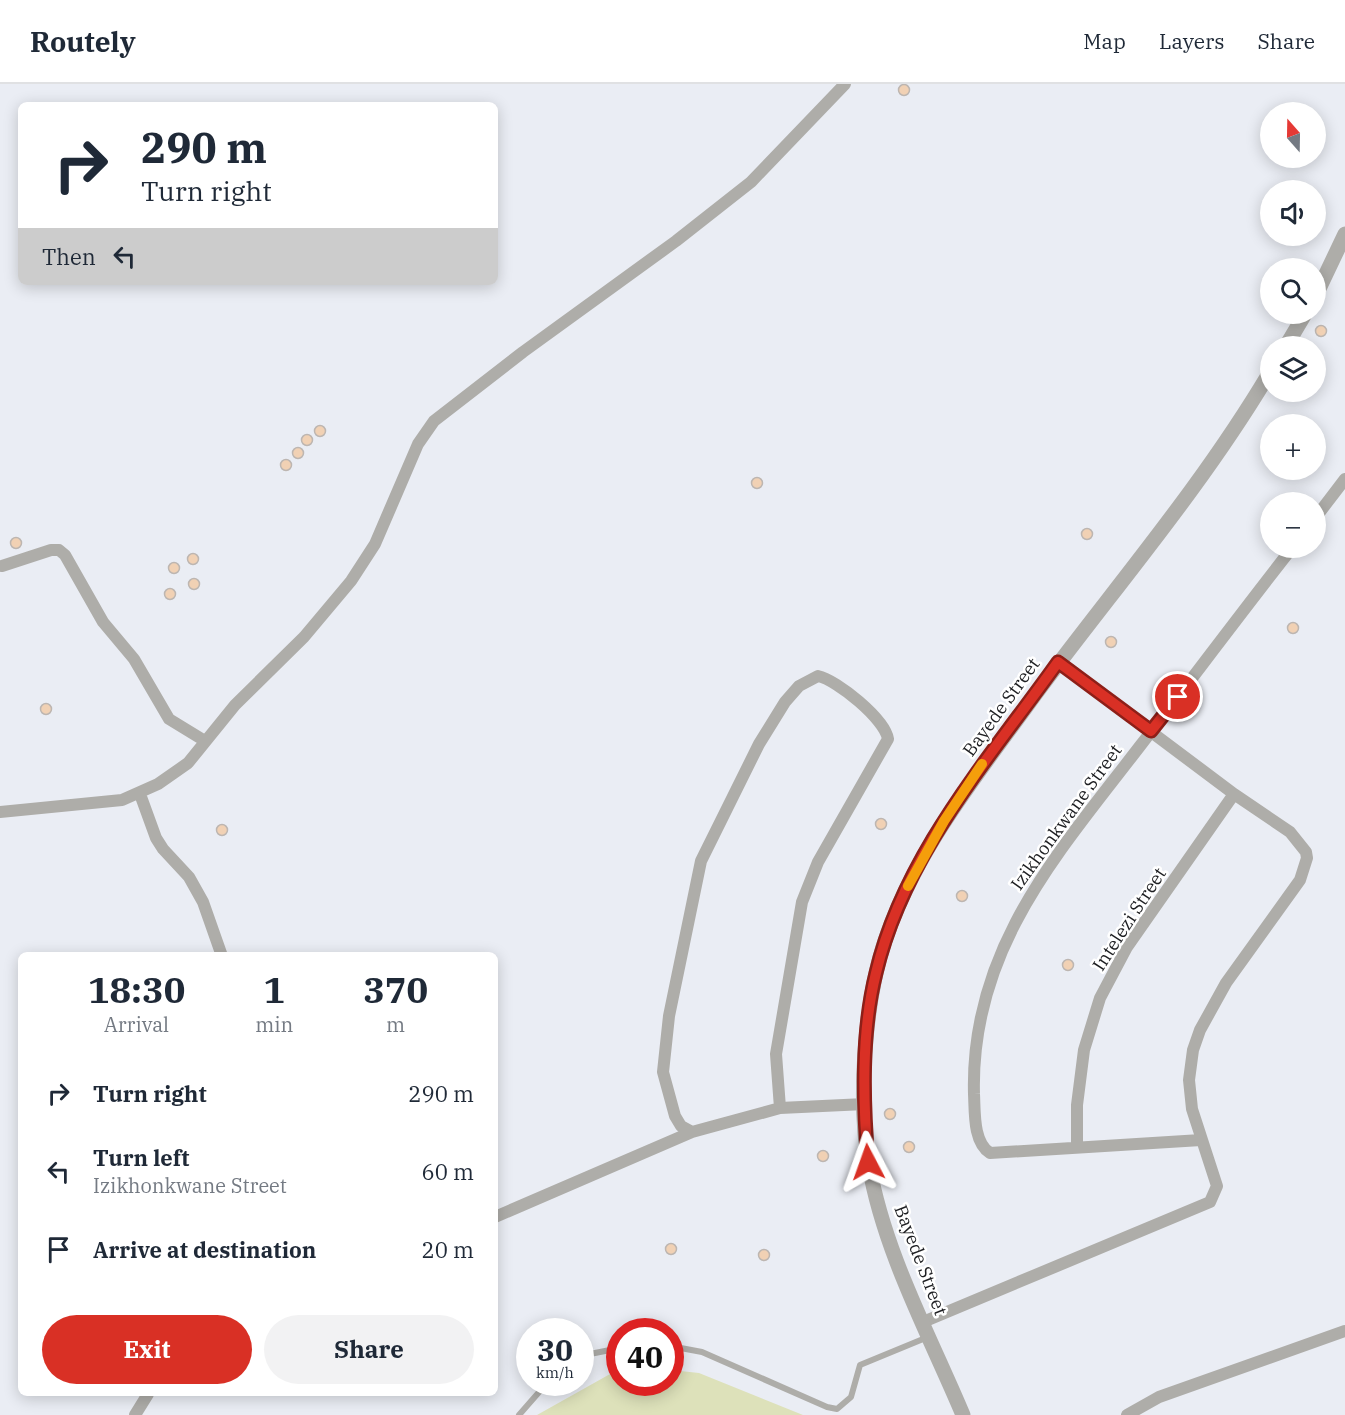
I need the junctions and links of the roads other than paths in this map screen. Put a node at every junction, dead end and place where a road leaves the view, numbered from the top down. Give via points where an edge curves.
1 (845, 84) edge
2 (1345, 234) edge
3 (1326, 274) edge
4 (1260, 387) edge
5 (1345, 479) edge
6 (1326, 504) edge
7 (1284, 558) edge
8 (2, 566) dead end
9 (1058, 662) junction
10 (1151, 731) junction
11 (205, 741) junction
12 (140, 794) junction
13 (1234, 794) junction
14 (0, 812) edge
15 (221, 952) edge
16 (865, 1104) junction
17 (780, 1108) junction
18 (692, 1132) junction
19 (1201, 1140) junction
20 (1077, 1147) junction
21 (498, 1215) edge
22 (926, 1329) junction
23 (1345, 1331) edge
24 (684, 1349) edge
25 (147, 1396) edge
26 (536, 1396) edge
27 (135, 1415) edge
28 (519, 1415) edge
29 (963, 1415) edge
30 (1127, 1415) edge

1 - 11 street via 751,182 434,421 418,444 375,544 351,580 304,637 235,705
2 - 3 street
4 - 9 street, Bayede Street via 1198,483
5 - 6 street
7 - 10 street, Izikhonkwane Street
8 - 11 street via 51,550 65,555 103,622 134,659 169,719
9 - 10 street
9 - 16 street, Bayede Street via 944,821 902,898 875,974 866,1040
10 - 13 street
10 - 20 street, Izikhonkwane Street via 1040,877 995,967 987,992 975,1067 975,1113 984,1149 995,1154
11 - 12 street via 188,763
12 - 14 street via 122,800
12 - 15 street via 156,838 189,877 203,902
13 - 19 street via 1290,832 1304,846 1307,858 1300,880 1226,982 1200,1030 1189,1080
13 - 20 street, Intelezi Street via 1127,947 1100,998 1084,1050 1077,1105
16 - 17 street
16 - 22 street, Bayede Street via 874,1191 886,1234
17 - 18 street
17 - 18 street via 777,1054 802,902 818,862 888,739 884,726 838,684 818,676 799,686 759,744 701,861 669,1016 663,1072 678,1123
18 - 21 street
19 - 20 street
19 - 22 street via 1217,1186 1214,1197 1204,1206
22 - 24 lane via 860,1365 850,1397 845,1405 833,1409 702,1352
22 - 29 street, Bayede Street
23 - 30 street via 1159,1397
25 - 27 street
26 - 28 lane

